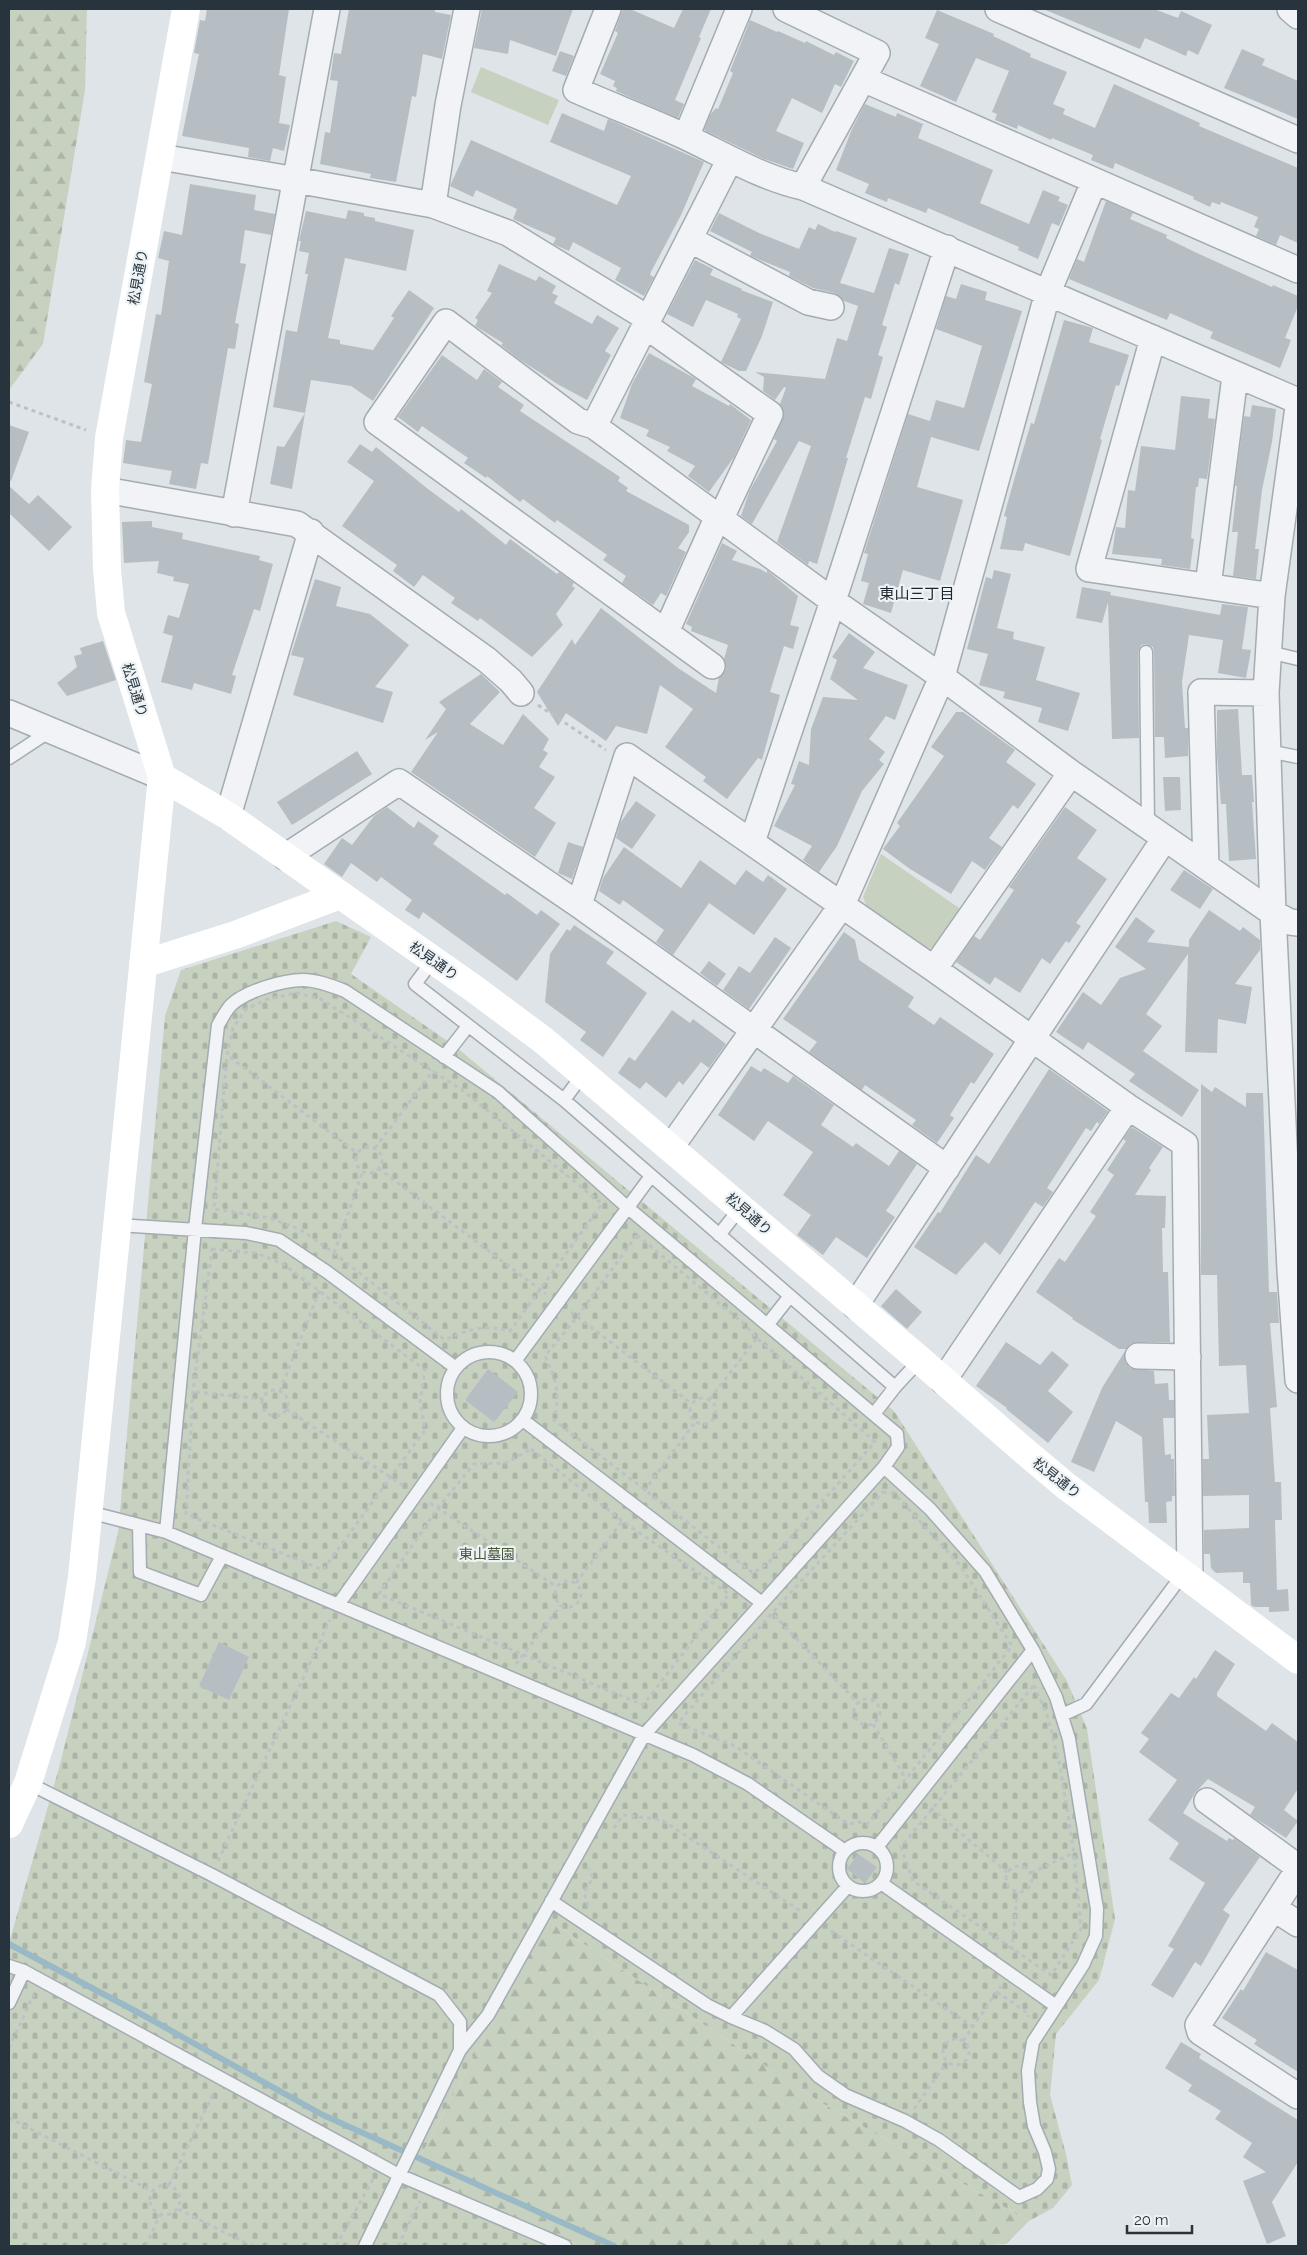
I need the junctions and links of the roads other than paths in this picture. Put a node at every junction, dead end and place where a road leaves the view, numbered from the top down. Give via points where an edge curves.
1 (186, 9) edge
2 (327, 9) edge
3 (467, 9) edge
4 (608, 9) edge
5 (739, 9) edge
6 (786, 9) edge
7 (998, 9) edge
8 (1290, 9) edge
9 (1298, 16) edge
10 (863, 79) junction
11 (686, 137) junction
12 (1298, 140) edge
13 (160, 157) junction
14 (730, 159) junction
15 (296, 180) junction
16 (1094, 182) junction
17 (803, 187) junction
18 (433, 205) junction
19 (689, 239) junction
20 (947, 248) junction
21 (1298, 270) edge
22 (1048, 292) junction
23 (832, 307) dead end
24 (648, 322) junction
25 (1153, 338) junction
26 (1235, 376) junction
27 (1298, 401) edge
28 (1298, 407) edge
29 (594, 426) junction
30 (1296, 439) edge
31 (105, 490) junction
32 (1292, 496) edge
33 (234, 514) junction
34 (720, 517) junction
35 (311, 532) junction
36 (1208, 586) junction
37 (1272, 596) junction
38 (833, 601) junction
39 (666, 632) junction
40 (1146, 652) dead end
41 (1269, 652) junction
42 (1298, 659) edge
43 (712, 666) dead end
44 (942, 677) junction
45 (1266, 693) junction
46 (521, 694) road end
47 (9, 713) edge
48 (50, 731) junction
49 (1268, 751) junction
50 (1298, 757) edge
51 (9, 758) edge
52 (1071, 773) junction
53 (162, 777) junction
54 (228, 816) junction
55 (1157, 832) junction
56 (752, 842) junction
57 (285, 856) junction
58 (1206, 866) junction
59 (340, 895) junction
60 (842, 904) junction
61 (578, 905) junction
62 (1273, 913) junction
63 (1298, 923) edge
64 (433, 960) junction
65 (143, 964) junction
66 (934, 969) junction
67 (468, 1026) junction
68 (754, 1030) junction
69 (1032, 1040) junction
70 (444, 1057) junction
71 (583, 1074) junction
72 (1290, 1097) edge
73 (564, 1100) junction
74 (1128, 1107) junction
75 (671, 1148) junction
76 (947, 1168) junction
77 (652, 1176) junction
78 (1292, 1196) edge
79 (628, 1207) junction
80 (741, 1207) junction
81 (117, 1225) junction
82 (195, 1229) junction
83 (719, 1235) junction
84 (1294, 1270) edge
85 (790, 1296) junction
86 (855, 1306) junction
87 (768, 1324) junction
88 (1138, 1356) dead end
89 (1188, 1356) junction
90 (515, 1360) junction
91 (920, 1360) junction
92 (456, 1368) junction
93 (943, 1380) junction
94 (1298, 1380) edge
95 (895, 1387) junction
96 (874, 1414) junction
97 (523, 1420) junction
98 (463, 1428) junction
99 (884, 1467) junction
100 (89, 1512) junction
101 (139, 1525) junction
102 (166, 1532) junction
103 (222, 1556) junction
104 (1186, 1576) junction
105 (762, 1603) junction
106 (338, 1605) junction
107 (1033, 1650) junction
108 (1298, 1660) edge
109 (1062, 1715) junction
110 (644, 1735) junction
111 (28, 1783) junction
112 (1207, 1801) dead end
113 (9, 1824) edge
114 (877, 1847) junction
115 (845, 1851) junction
116 (1298, 1868) edge
117 (881, 1883) junction
118 (848, 1886) junction
119 (551, 1902) junction
120 (1275, 1908) junction
121 (1298, 1924) edge
122 (9, 1966) edge
123 (24, 1970) junction
124 (9, 2003) edge
125 (1056, 2006) junction
126 (731, 2017) junction
127 (460, 2050) junction
128 (1298, 2096) edge
129 (399, 2175) junction
130 (365, 2246) edge
131 (565, 2246) edge

1 - 13 street, 松見通り
2 - 15 street
3 - 18 street
4 - 11 street via 576,90
5 - 11 street
6 - 10 street via 877,53
7 - 12 street
8 - 9 street
10 - 16 street
10 - 17 street
11 - 14 street
13 - 15 street
13 - 31 street, 松見通り via 109,438
14 - 17 street
14 - 19 street
15 - 18 street
15 - 33 street
16 - 21 street
16 - 22 street
17 - 20 street
18 - 24 street via 508,233
19 - 23 street via 808,302
19 - 24 street
20 - 22 street
20 - 38 street
22 - 25 street
22 - 44 street
24 - 29 street
24 - 34 street via 770,414
25 - 26 street
25 - 36 street via 1089,570
26 - 27 street
26 - 36 street
28 - 30 street
29 - 34 street
29 - 39 street via 578,421 446,322 378,422
30 - 32 street
31 - 33 street
31 - 53 street, 松見通り via 111,613
32 - 37 street
33 - 35 street via 297,524
34 - 38 street
34 - 39 street
35 - 46 street via 487,660
35 - 54 street
36 - 37 street
37 - 41 street
38 - 44 street
38 - 56 street
39 - 43 street
40 - 55 lane
41 - 42 lane
41 - 45 street
44 - 52 street
44 - 60 street
45 - 49 street
45 - 58 street via 1201,692
47 - 48 street
48 - 51 lane
48 - 53 street
49 - 50 lane
49 - 62 street
52 - 55 street
52 - 66 street
53 - 54 street, 松見通り
53 - 65 street
54 - 57 street, 松見通り
55 - 58 street
55 - 69 street
56 - 60 street
56 - 61 street via 627,756
57 - 59 street, 松見通り
57 - 61 street via 399,782
58 - 62 street
59 - 64 street, 松見通り
59 - 65 street via 235,935
60 - 66 street
60 - 68 street
61 - 68 street
62 - 63 street
62 - 72 street
64 - 67 lane via 415,984
64 - 71 street, 松見通り via 536,1034
65 - 81 street
66 - 69 street
67 - 70 lane
67 - 73 lane
68 - 75 street
68 - 76 street
69 - 74 street
69 - 76 street
70 - 79 lane via 498,1092
70 - 82 lane via 345,991 328,984 304,980 276,984 230,1005 218,1025
71 - 73 lane
71 - 75 street, 松見通り
72 - 78 street
73 - 77 lane
74 - 89 street via 1185,1144
74 - 93 street
75 - 80 street, 松見通り
76 - 86 street
77 - 79 lane
77 - 83 lane
78 - 84 street
79 - 87 lane
79 - 90 lane
80 - 83 lane
80 - 86 street, 松見通り
81 - 82 lane
81 - 100 street
82 - 92 lane via 246,1233 279,1240
82 - 102 lane
83 - 85 lane
84 - 94 street
85 - 87 lane
85 - 95 lane
86 - 91 street, 松見通り
87 - 96 lane
88 - 89 street
89 - 104 street
90 - 92 lane via 490,1352 465,1359
90 - 97 lane via 530,1382 532,1396 530,1409
91 - 93 street, 松見通り
91 - 95 lane
92 - 98 lane via 449,1380 448,1406
93 - 104 street, 松見通り via 1066,1486
95 - 96 lane
96 - 99 lane via 897,1434 898,1447
97 - 98 lane via 514,1430 495,1436 475,1435
97 - 105 lane
98 - 106 lane
99 - 105 lane
99 - 107 lane via 930,1509 985,1571
100 - 101 lane
100 - 111 street via 72,1642
101 - 102 lane
101 - 103 lane via 140,1572 192,1592 201,1595
102 - 103 lane
103 - 106 lane
104 - 108 street, 松見通り
104 - 109 lane via 1086,1704
105 - 110 lane
106 - 110 lane
107 - 109 lane
107 - 114 lane
109 - 125 lane via 1069,1739 1097,1909 1096,1936 1083,1964
110 - 115 lane via 693,1755 748,1784
110 - 119 lane
111 - 113 street
111 - 127 lane via 212,1875 439,1995 460,2022
112 - 116 street
114 - 115 lane via 860,1843
114 - 117 lane via 887,1864
115 - 118 lane via 839,1869
116 - 120 street
117 - 118 lane via 866,1891
117 - 125 lane
118 - 126 lane
119 - 126 lane via 707,2005
119 - 127 lane via 488,2015
120 - 121 street
120 - 128 street via 1198,2025 1200,2032
122 - 123 lane
123 - 124 lane
123 - 129 lane
125 - 126 lane via 1033,2042 1028,2071 1034,2126 1049,2170 1047,2179 1037,2189 1019,2197 939,2140 845,2095 818,2076 794,2049 765,2031
127 - 129 lane
129 - 130 lane
129 - 131 lane

